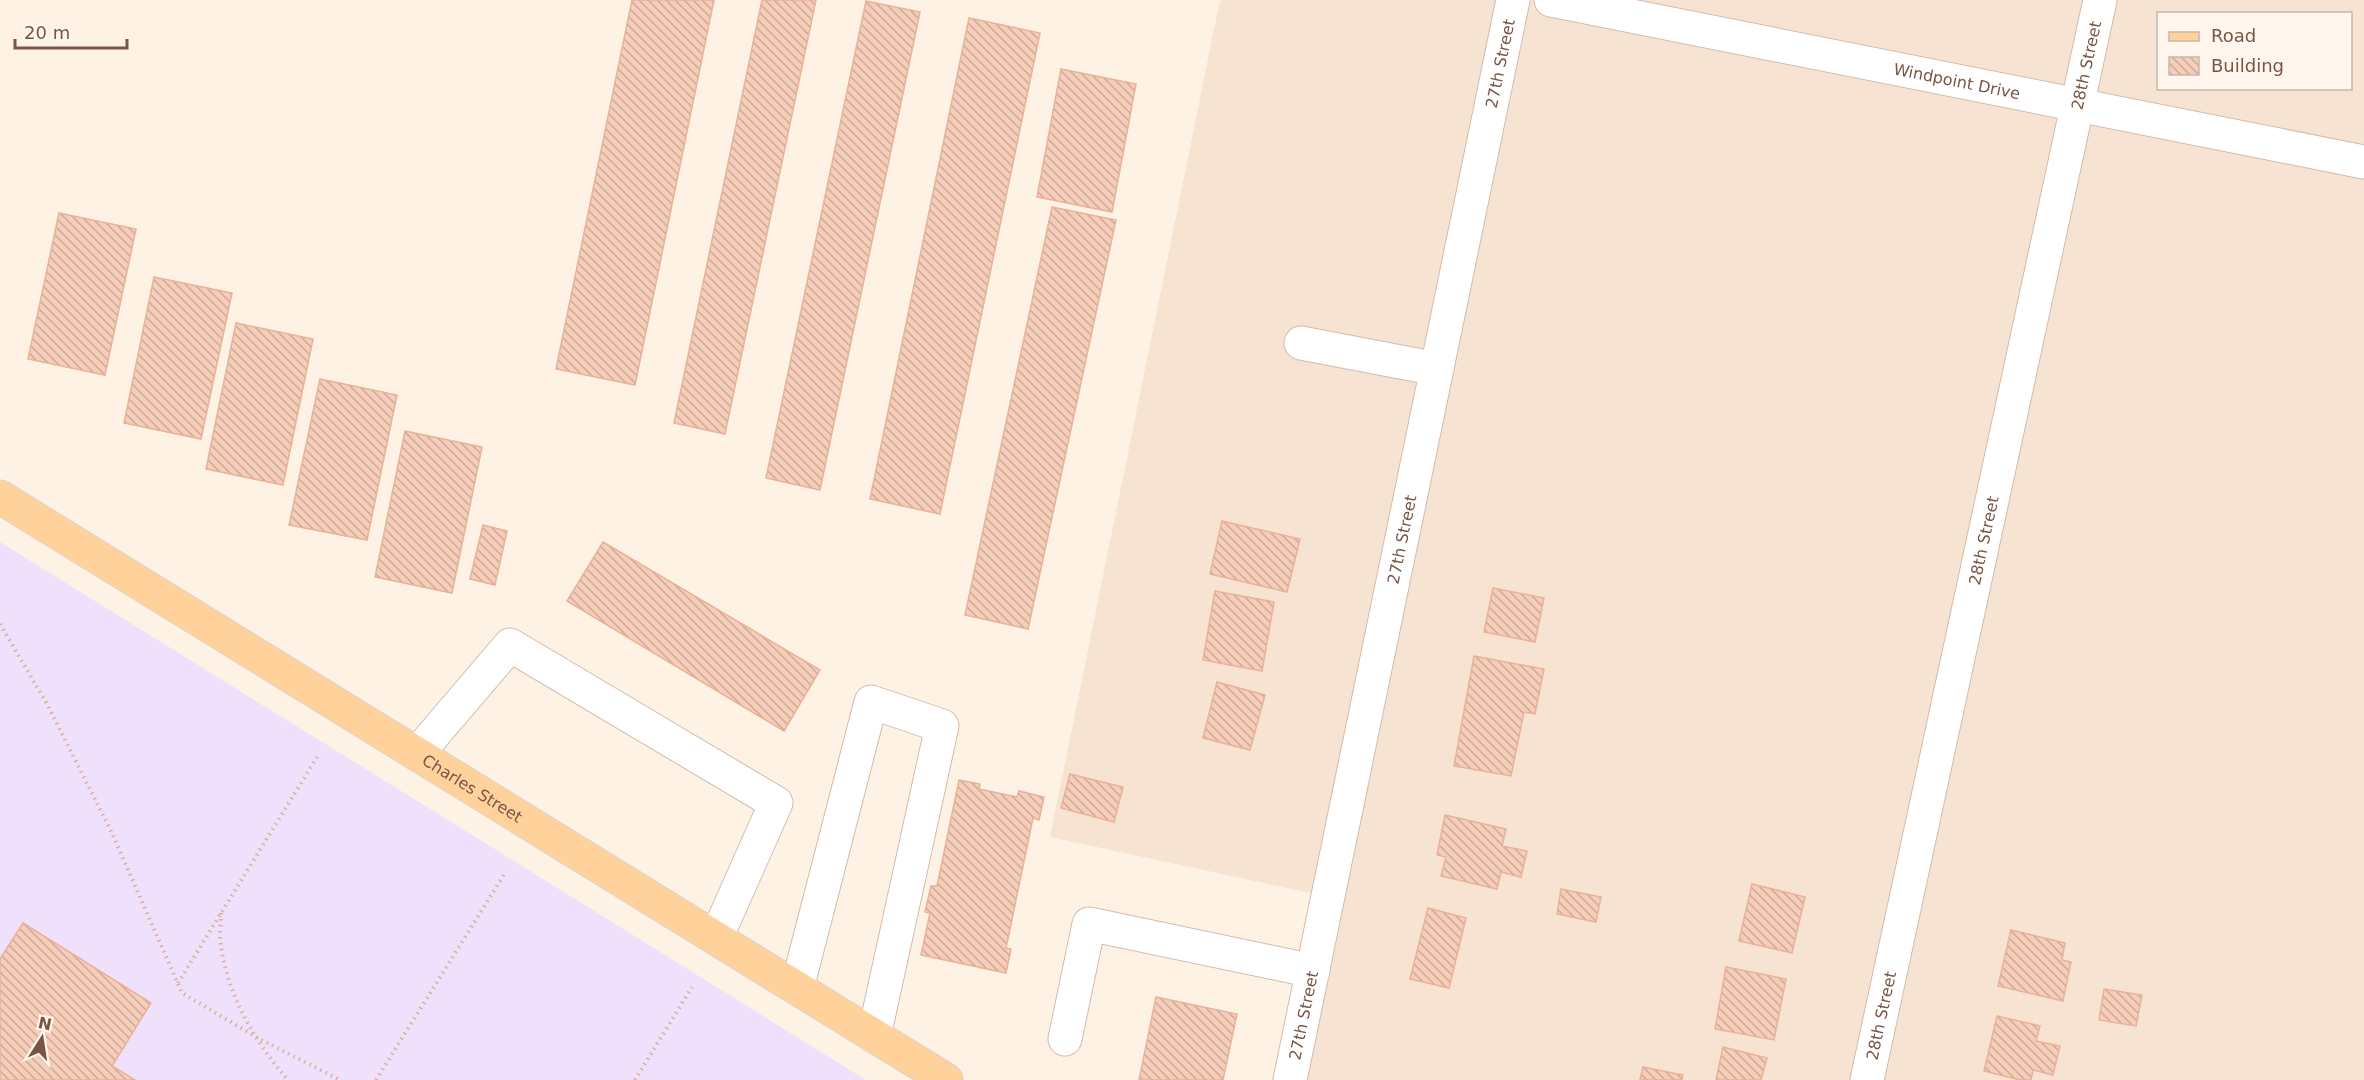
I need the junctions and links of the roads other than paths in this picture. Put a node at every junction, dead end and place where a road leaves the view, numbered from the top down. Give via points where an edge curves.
1 (1513, 0) edge
2 (1551, 0) edge
3 (2100, 0) edge
4 (2078, 105) junction
5 (2364, 162) edge
6 (1301, 343) dead end
7 (1437, 369) junction
8 (0, 498) edge
9 (417, 754) junction
10 (716, 938) junction
11 (1313, 971) junction
12 (797, 988) junction
13 (874, 1036) junction
14 (1065, 1039) dead end
15 (946, 1080) edge
16 (1290, 1080) edge
17 (1867, 1080) edge

1 - 7 street, 27th Street
2 - 4 street, Windpoint Drive
3 - 4 street, 28th Street
4 - 5 street, Windpoint Drive
4 - 17 street, 28th Street
6 - 7 street
7 - 11 street, 27th Street
8 - 9 main road, Charles Street
9 - 10 main road, Charles Street
9 - 10 street via 510,645 776,803
10 - 12 main road, Charles Street
11 - 14 street via 1089,924
11 - 16 street, 27th Street
12 - 13 main road, Charles Street
12 - 13 street via 871,702 942,726
13 - 15 main road, Charles Street

